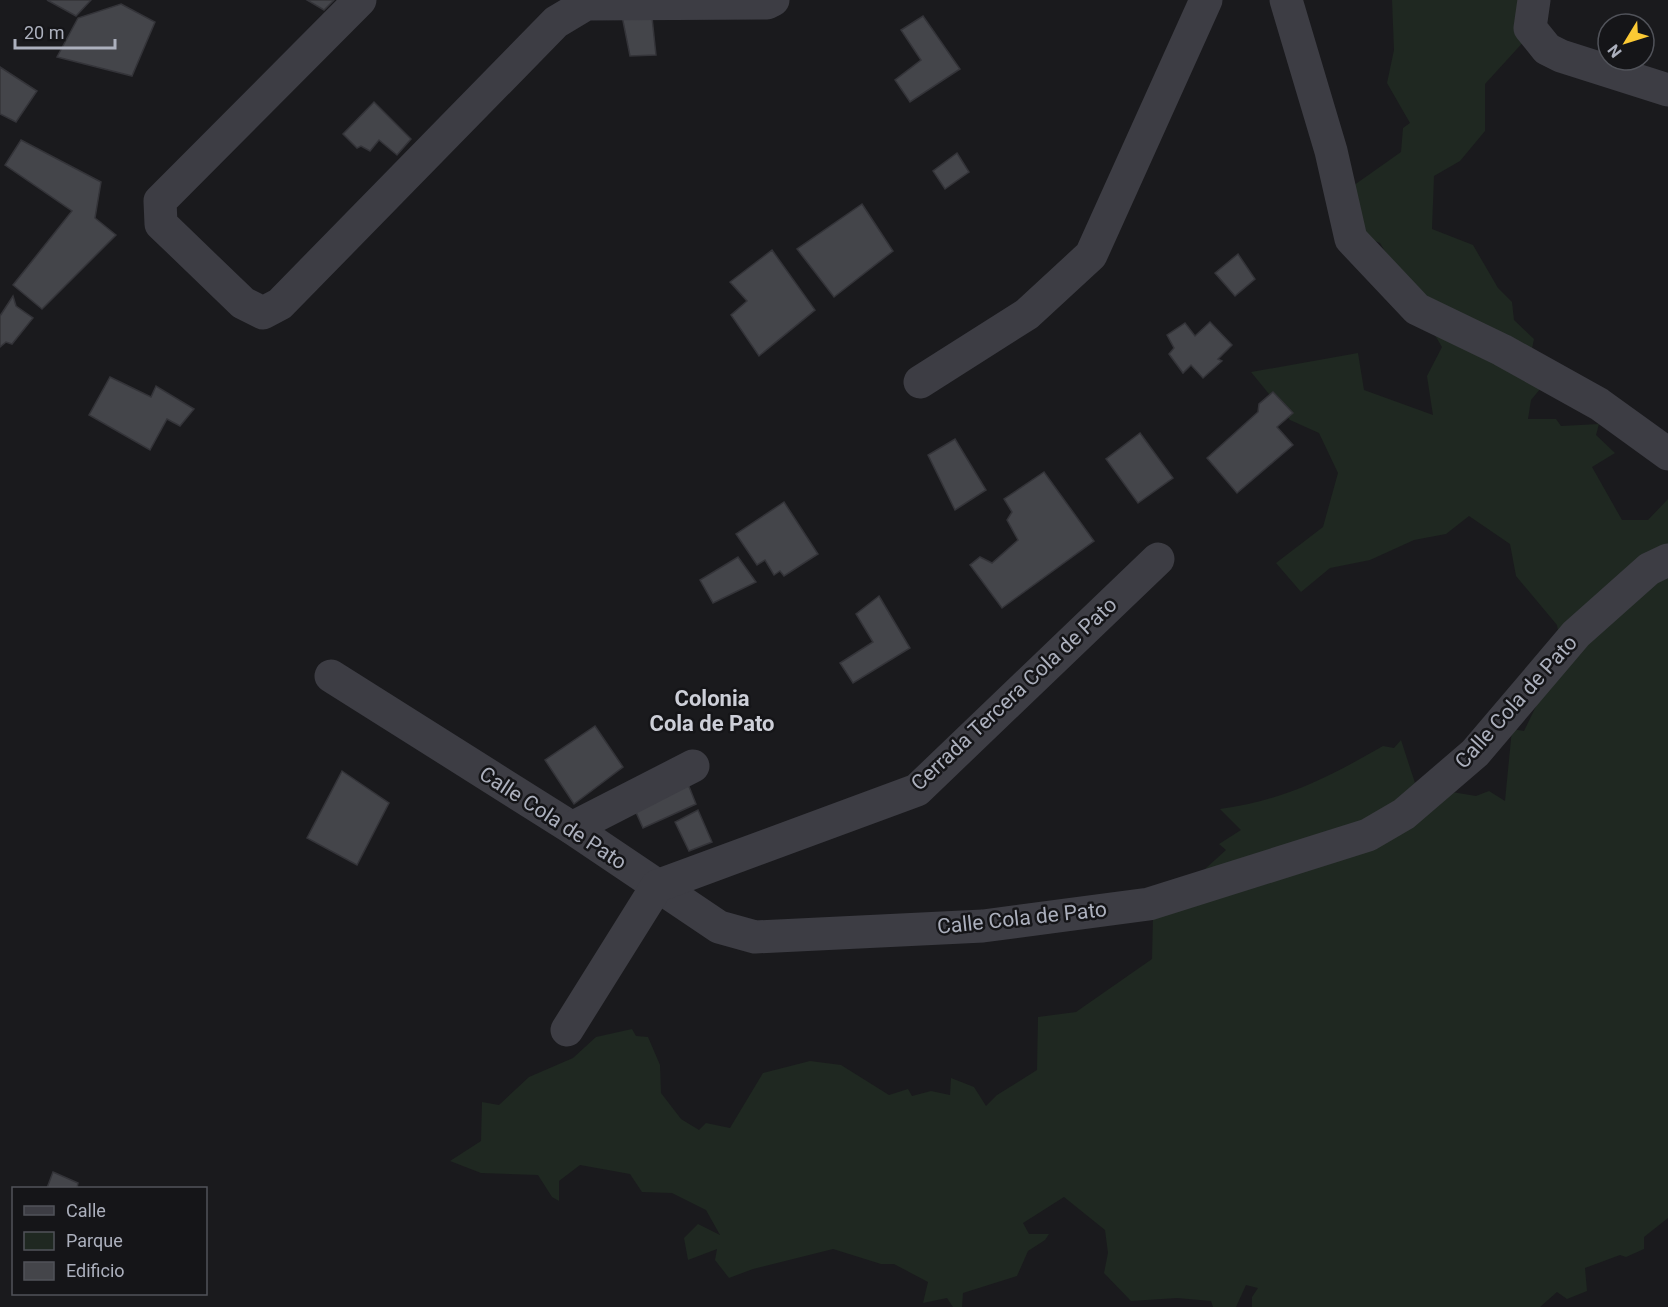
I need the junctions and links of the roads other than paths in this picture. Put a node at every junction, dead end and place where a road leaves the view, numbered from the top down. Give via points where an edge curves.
1 (360, 0) edge
2 (773, 0) edge
3 (1206, 0) edge
4 (1286, 0) edge
5 (1534, 0) edge
6 (1668, 90) edge
7 (920, 382) dead end
8 (1668, 454) edge
9 (1158, 559) dead end
10 (1668, 560) edge
11 (331, 676) dead end
12 (693, 766) dead end
13 (572, 828) junction
14 (657, 886) junction
15 (567, 1030) dead end

1 - 2 street via 160,201 161,224 243,303 263,313 280,304 556,22 586,4
3 - 7 street via 1091,255 1027,314
4 - 8 street via 1331,151 1351,238 1417,309 1599,404
5 - 6 street via 1530,28 1547,49
9 - 14 street, Cerrada Tercera Cola de Pato via 917,790
10 - 14 street, Calle Cola de Pato via 1649,569 1576,634 1475,753 1404,814 1368,836 1149,904 983,926 755,937 719,927
11 - 13 street, Calle Cola de Pato
12 - 13 street
13 - 14 street, Calle Cola de Pato
14 - 15 street

